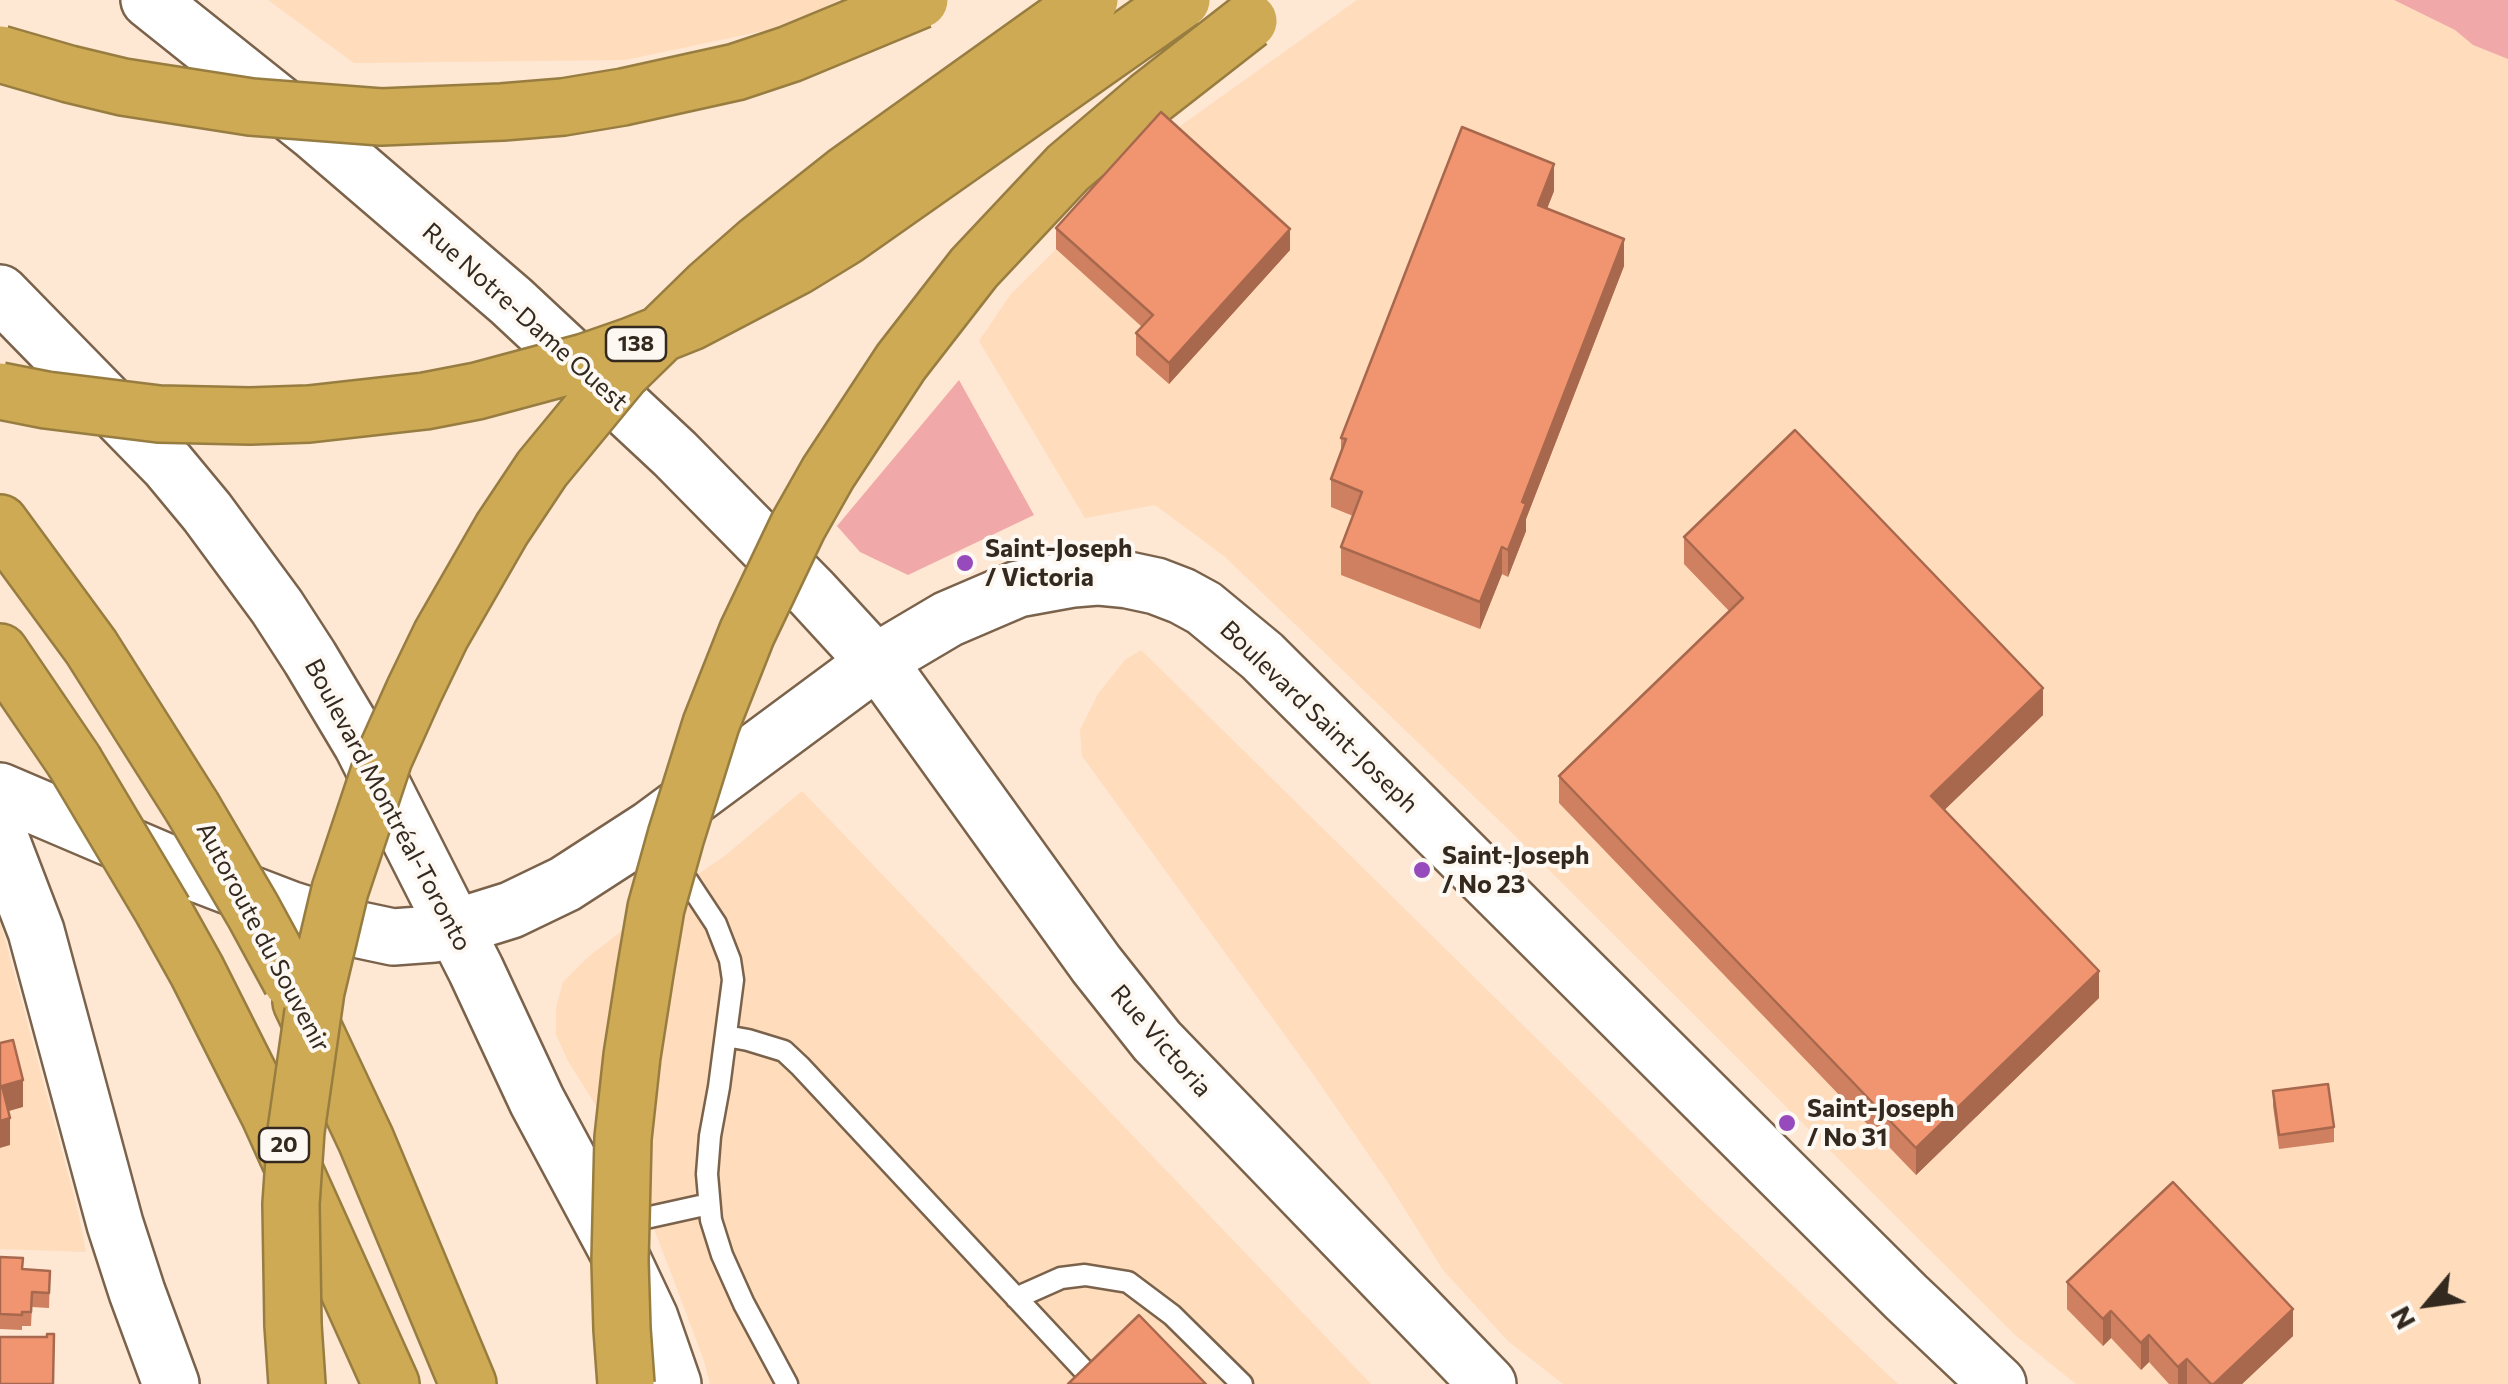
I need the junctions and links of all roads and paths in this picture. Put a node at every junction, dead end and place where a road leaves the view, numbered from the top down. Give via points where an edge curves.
1 (149, 0) edge
2 (920, 0) edge
3 (1090, 0) edge
4 (1182, 0) edge
5 (1275, 0) edge
6 (0, 54) edge
7 (0, 293) edge
8 (0, 391) edge
9 (0, 522) edge
10 (0, 652) edge
11 (877, 662) junction
12 (0, 791) edge
13 (650, 829) junction
14 (0, 837) edge
15 (456, 929) junction
16 (726, 1036) junction
17 (709, 1204) junction
18 (605, 1227) junction
19 (1016, 1298) junction
20 (1094, 1381) edge
21 (171, 1384) edge
22 (297, 1384) edge
23 (391, 1384) edge
24 (468, 1384) edge
25 (626, 1384) edge
26 (673, 1384) edge
27 (787, 1384) edge
28 (1242, 1384) edge
29 (1488, 1384) edge
30 (1998, 1384) edge

1 - 11 main road, Rue Notre-Dame Ouest via 510,302 674,454
2 - 6 highway, bridge via 736,72 623,97 502,112 381,117 252,107 123,86
3 - 22 highway, bridge via 830,186 665,328 542,469 468,585 384,758 324,957 305,1060 291,1204
4 - 8 highway, 138, bridge via 796,267 691,322 600,357 477,391 309,414 159,414
5 - 25 highway, bridge via 1068,168 974,268 864,416 773,576 711,724 656,908 623,1138
7 - 15 main road, Boulevard Montréal-Toronto via 168,466 242,558 343,710
9 - 24 highway, Autoroute du Souvenir, bridge via 91,647 254,911 366,1140
10 - 23 highway, 20, bridge via 74,761 197,971
11 - 13 main road, Boulevard Saint-Joseph
11 - 29 main road, Rue Victoria via 1157,1042
11 - 30 main road, Boulevard Saint-Joseph via 980,604 1072,578 1134,581 1204,608 1296,688
12 - 15 main road, Boulevard Saint-Joseph via 164,861 346,927 393,936
13 - 15 main road, Boulevard Saint-Joseph via 541,896
13 - 16 lane via 706,906 730,960
14 - 21 main road via 36,931 115,1224
15 - 18 main road, Boulevard Montréal-Toronto
16 - 17 lane via 710,1136
16 - 19 lane via 784,1052 800,1066
17 - 18 lane
17 - 27 lane via 736,1288
18 - 26 main road, Boulevard Montréal-Toronto via 650,1318
19 - 20 lane
19 - 28 lane via 1086,1274 1128,1282

